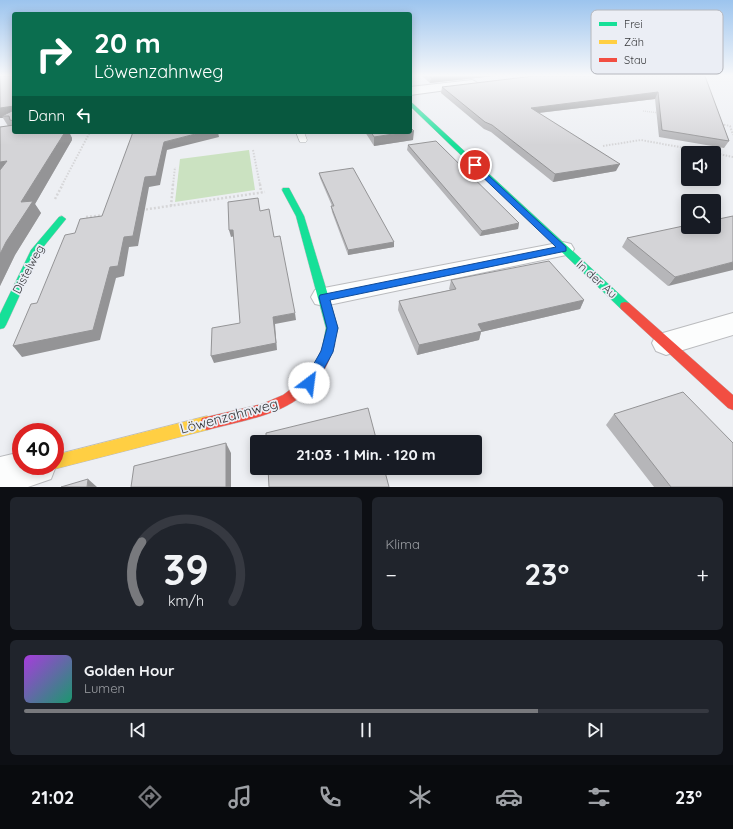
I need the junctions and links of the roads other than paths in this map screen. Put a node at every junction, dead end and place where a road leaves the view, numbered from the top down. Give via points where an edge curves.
1 (412, 105) edge
2 (301, 134) edge
3 (303, 140) dead end
4 (286, 190) road end
5 (62, 219) road end
6 (563, 249) junction
7 (324, 297) junction
8 (733, 324) edge
9 (0, 325) edge
10 (666, 342) junction
11 (733, 404) edge
12 (64, 460) edge
13 (12, 473) edge
14 (0, 476) edge

1 - 6 street, In der Au
2 - 3 lane
4 - 7 street, Löwenzahnweg via 300,216
5 - 9 street, Distelweg via 36,250
6 - 7 street
6 - 10 street, In der Au
7 - 12 street, Löwenzahnweg via 332,328 327,352 309,383 280,404
8 - 10 street
10 - 11 street, In der Au
13 - 14 street

